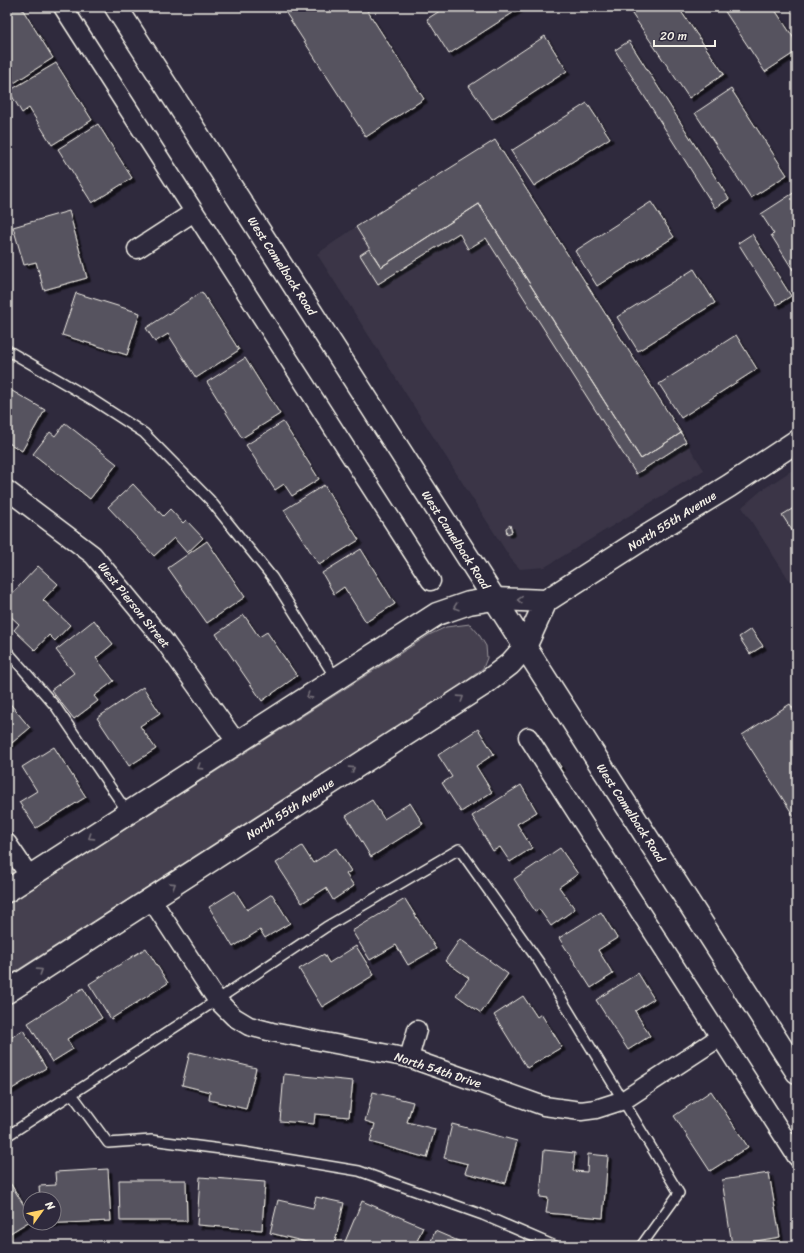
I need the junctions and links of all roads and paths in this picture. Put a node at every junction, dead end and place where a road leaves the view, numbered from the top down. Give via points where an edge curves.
1 (63, 7) edge
2 (116, 7) edge
3 (194, 212) junction
4 (137, 249) dead end
5 (7, 350) edge
6 (797, 441) edge
7 (7, 490) edge
8 (431, 581) dead end
9 (494, 599) junction
10 (546, 601) junction
11 (525, 648) junction
12 (7, 651) edge
13 (336, 679) junction
14 (528, 737) dead end
15 (236, 743) junction
16 (128, 813) junction
17 (7, 843) edge
18 (30, 877) junction
19 (7, 891) edge
20 (150, 899) junction
21 (7, 992) edge
22 (217, 1000) junction
23 (417, 1030) dead end
24 (720, 1037) junction
25 (409, 1058) junction
26 (797, 1072) edge
27 (72, 1094) junction
28 (624, 1100) junction
29 (7, 1136) edge
30 (797, 1157) edge
31 (555, 1246) edge
32 (641, 1246) edge

1 - 3 street
2 - 9 street, West Camelback Road
3 - 4 street
3 - 8 street
5 - 13 lane via 144,433 210,500 272,577
6 - 10 street, North 55th Avenue
7 - 15 street, West Pierson Street via 93,555 165,642
10 -> 9 street
9 - 11 street, West Camelback Road
9 -> 13 street via 469,603 437,614
10 - 11 street, North 55th Avenue
20 -> 11 street, North 55th Avenue via 484,684 510,664
11 - 26 street, West Camelback Road
12 - 16 lane via 56,707
13 -> 15 street
14 - 24 street
15 -> 16 street
16 -> 18 street
17 - 18 street
18 - 19 street
21 -> 20 street, North 55th Avenue
20 - 22 street, North 54th Drive
22 - 25 street, North 54th Drive via 234,1017 249,1026
22 - 27 lane
22 - 28 lane via 326,927 458,849 539,962
23 - 25 street
24 - 28 street, North 54th Drive
24 - 30 street
25 - 28 street, North 54th Drive via 544,1106 581,1111
27 - 29 lane
27 - 31 lane via 108,1143 151,1140 359,1171 483,1215
28 - 32 lane via 680,1192

